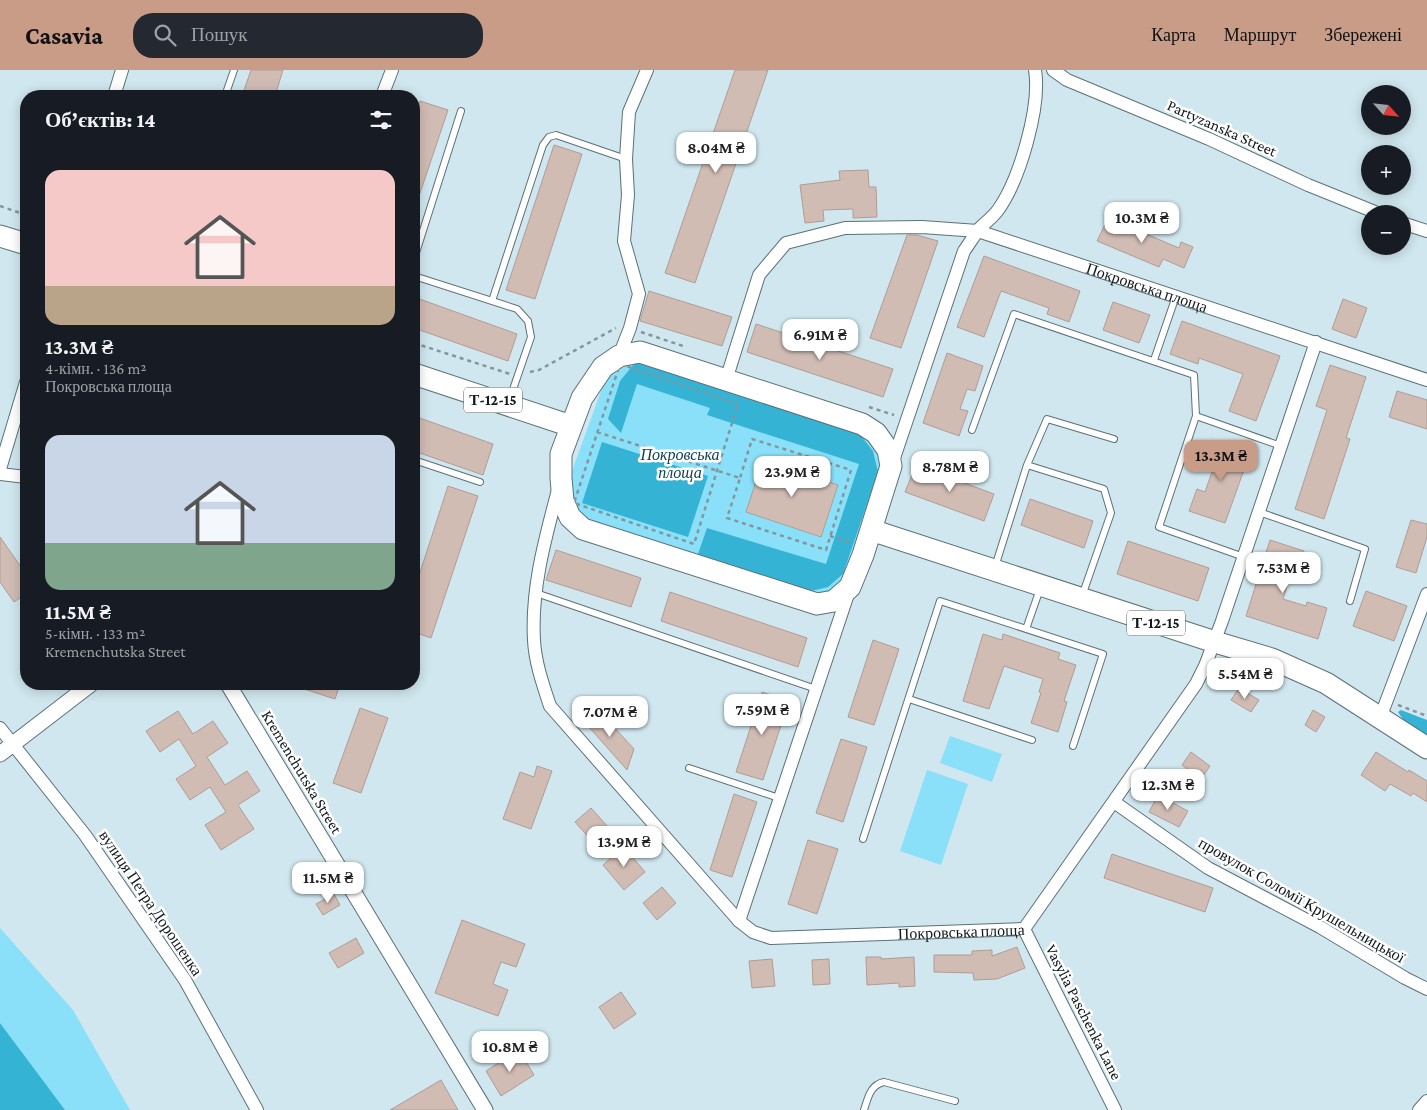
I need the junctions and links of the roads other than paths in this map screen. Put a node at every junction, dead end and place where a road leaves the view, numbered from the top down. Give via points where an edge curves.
1 (122, 70) edge
2 (234, 70) edge
3 (392, 70) edge
4 (647, 70) edge
5 (1035, 70) edge
6 (1053, 70) edge
7 (116, 90) edge
8 (227, 90) edge
9 (384, 90) edge
10 (461, 111) dead end
11 (626, 159) junction
12 (1361, 206) edge
13 (1411, 226) edge
14 (978, 231) junction
15 (1427, 231) edge
16 (0, 236) edge
17 (420, 240) edge
18 (20, 242) edge
19 (420, 278) edge
20 (1176, 296) junction
21 (492, 301) junction
22 (1316, 342) junction
23 (618, 356) junction
24 (1154, 360) junction
25 (420, 376) edge
26 (726, 380) junction
27 (1427, 380) edge
28 (20, 402) edge
29 (507, 405) junction
30 (1196, 416) junction
31 (571, 426) junction
32 (972, 430) dead end
33 (1114, 439) dead end
34 (1281, 446) junction
35 (420, 462) edge
36 (1027, 465) junction
37 (891, 466) junction
38 (0, 469) edge
39 (0, 474) edge
40 (20, 476) edge
41 (561, 478) junction
42 (480, 482) dead end
43 (1258, 512) junction
44 (871, 530) junction
45 (1244, 557) junction
46 (994, 570) junction
47 (1042, 586) junction
48 (850, 587) junction
49 (536, 593) junction
50 (1427, 594) edge
51 (1081, 599) junction
52 (1350, 601) dead end
53 (1026, 629) junction
54 (1215, 642) junction
55 (816, 689) junction
56 (83, 690) edge
57 (232, 690) edge
58 (908, 699) junction
59 (1384, 710) junction
60 (0, 728) edge
61 (1032, 740) dead end
62 (12, 744) junction
63 (1073, 746) dead end
64 (1427, 748) edge
65 (0, 754) edge
66 (688, 768) dead end
67 (779, 798) junction
68 (1114, 802) junction
69 (864, 839) dead end
70 (739, 921) junction
71 (1024, 929) junction
72 (1427, 989) edge
73 (955, 1101) dead end
74 (1427, 1101) edge
75 (257, 1110) edge
76 (485, 1110) edge
77 (864, 1110) edge
78 (1115, 1110) edge
79 (1419, 1110) edge

1 - 7 street
2 - 8 lane
3 - 9 street
4 - 11 street via 629,112
5 - 14 street via 1037,84 1027,140 1014,180 998,210
6 - 12 street, Partyzanska Street via 1067,80
10 - 17 lane
11 - 21 lane via 556,134 548,137
11 - 23 street via 628,195 624,241 639,294
13 - 15 street
14 - 20 street, Покровська площа
14 - 26 street, Покровська площа via 922,226 845,228 786,243 759,275
14 - 37 street via 964,251
16 - 18 highway
19 - 21 lane
20 - 22 street, Покровська площа
20 - 24 lane
21 - 29 lane via 517,309 528,321 531,337
22 - 27 street, Покровська площа
22 - 34 street, Покровська площа
23 - 26 highway via 640,352
23 - 31 highway, Покровська площа via 603,367 582,398
24 - 30 lane via 1194,375
24 - 32 lane via 1014,314
25 - 29 highway, Т-12-15
26 - 37 highway via 862,424 876,433 888,450
28 - 38 street
29 - 31 highway, Т-12-15
30 - 34 lane
30 - 45 lane via 1159,527
31 - 41 highway, Покровська площа via 561,454
33 - 36 lane via 1048,419
34 - 43 street, Покровська площа
35 - 42 lane
36 - 46 lane
36 - 51 lane via 1104,489 1111,513
37 - 44 highway
39 - 40 street
41 - 48 highway, Покровська площа via 570,517 583,529 817,604 834,601
41 - 49 street, Покровська площа via 541,556
43 - 45 street, Покровська площа
43 - 52 lane via 1365,549
44 - 46 highway, Т-12-15
44 - 48 highway
45 - 54 street, Покровська площа
46 - 47 highway, Т-12-15
47 - 51 highway, Т-12-15
47 - 53 lane
48 - 55 street
49 - 55 lane
49 - 70 street, Покровська площа via 534,641 550,706
50 - 59 street
51 - 54 highway, Т-12-15
53 - 58 lane via 940,601
53 - 63 lane via 1103,654
54 - 59 highway, Т-12-15 via 1272,658
54 - 68 street, Покровська площа via 1196,684
55 - 67 street
56 - 62 street
57 - 76 street, Kremenchutska Street
58 - 61 lane
58 - 69 lane
59 - 64 highway, Т-12-15
60 - 62 street, вулиця Петра Дорошенка
62 - 65 street
62 - 75 street, вулиця Петра Дорошенка via 86,835 185,980
66 - 67 lane
67 - 70 street
68 - 71 street, Покровська площа
68 - 72 street, провулок Соломії Крушельницької via 1208,868 1320,927
70 - 71 street, Покровська площа via 753,932 770,938
71 - 78 street, Vasylia Paschenka Lane
73 - 77 lane via 884,1082 872,1088
74 - 79 street

